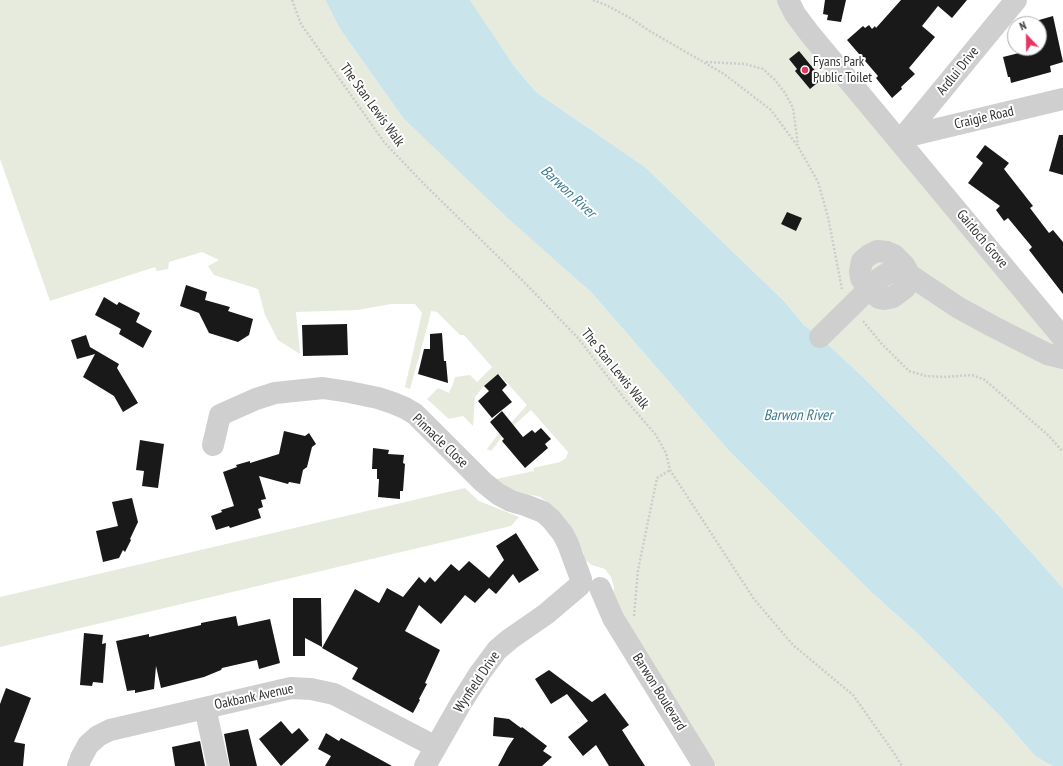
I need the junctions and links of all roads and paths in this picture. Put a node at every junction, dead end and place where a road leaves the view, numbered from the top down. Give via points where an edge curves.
1 (292, 0) edge
2 (593, 0) edge
3 (788, 0) edge
4 (1016, 0) edge
5 (705, 62) junction
6 (941, 91) junction
7 (1063, 99) edge
8 (962, 123) junction
9 (902, 139) junction
10 (799, 148) junction
11 (851, 306) junction
12 (820, 337) dead end
13 (1063, 338) edge
14 (1063, 358) edge
15 (213, 445) dead end
16 (1063, 452) edge
17 (670, 470) junction
18 (589, 587) junction
19 (634, 618) dead end
20 (205, 708) junction
21 (436, 747) junction
22 (78, 766) edge
23 (218, 766) edge
24 (425, 766) edge
25 (704, 766) edge
26 (902, 766) edge

1 - 17 path, The Stan Lewis Walk via 301,24 384,142 578,338 656,435 666,453
2 - 5 path via 632,18 648,30
3 - 9 street, Gairloch Grove via 810,34
4 - 6 street, Ardlui Drive
5 - 10 path via 771,110
5 - 10 path via 745,64 763,70 775,80 793,108
6 - 8 street via 949,111
6 - 9 street, Ardlui Drive
7 - 8 street, Craigie Road
8 - 9 street, Craigie Road
9 - 13 street, Gairloch Grove
10 - 11 path via 818,182 828,217 841,286
11 - 12 street
11 - 14 street via 879,279 888,273 898,271 908,274 959,308 992,326 1047,354
11 - 16 path via 881,343 909,371 944,378 972,375 985,380 1049,436
15 - 18 street, Pinnacle Close via 213,410 275,393 323,388 393,403 415,414 498,494 543,512 557,526
17 - 19 path via 657,478 638,570
17 - 26 path, The Stan Lewis Walk via 754,599 793,645 853,695
18 - 21 street, Wynfield Drive via 546,614 497,650 461,703
18 - 25 street, Barwon Boulevard via 613,618
20 - 21 street, Oakbank Avenue via 291,688 311,689 334,694
20 - 22 street, Oakbank Avenue via 110,730 98,736 88,746
20 - 23 street
21 - 24 street, Wynfield Drive

